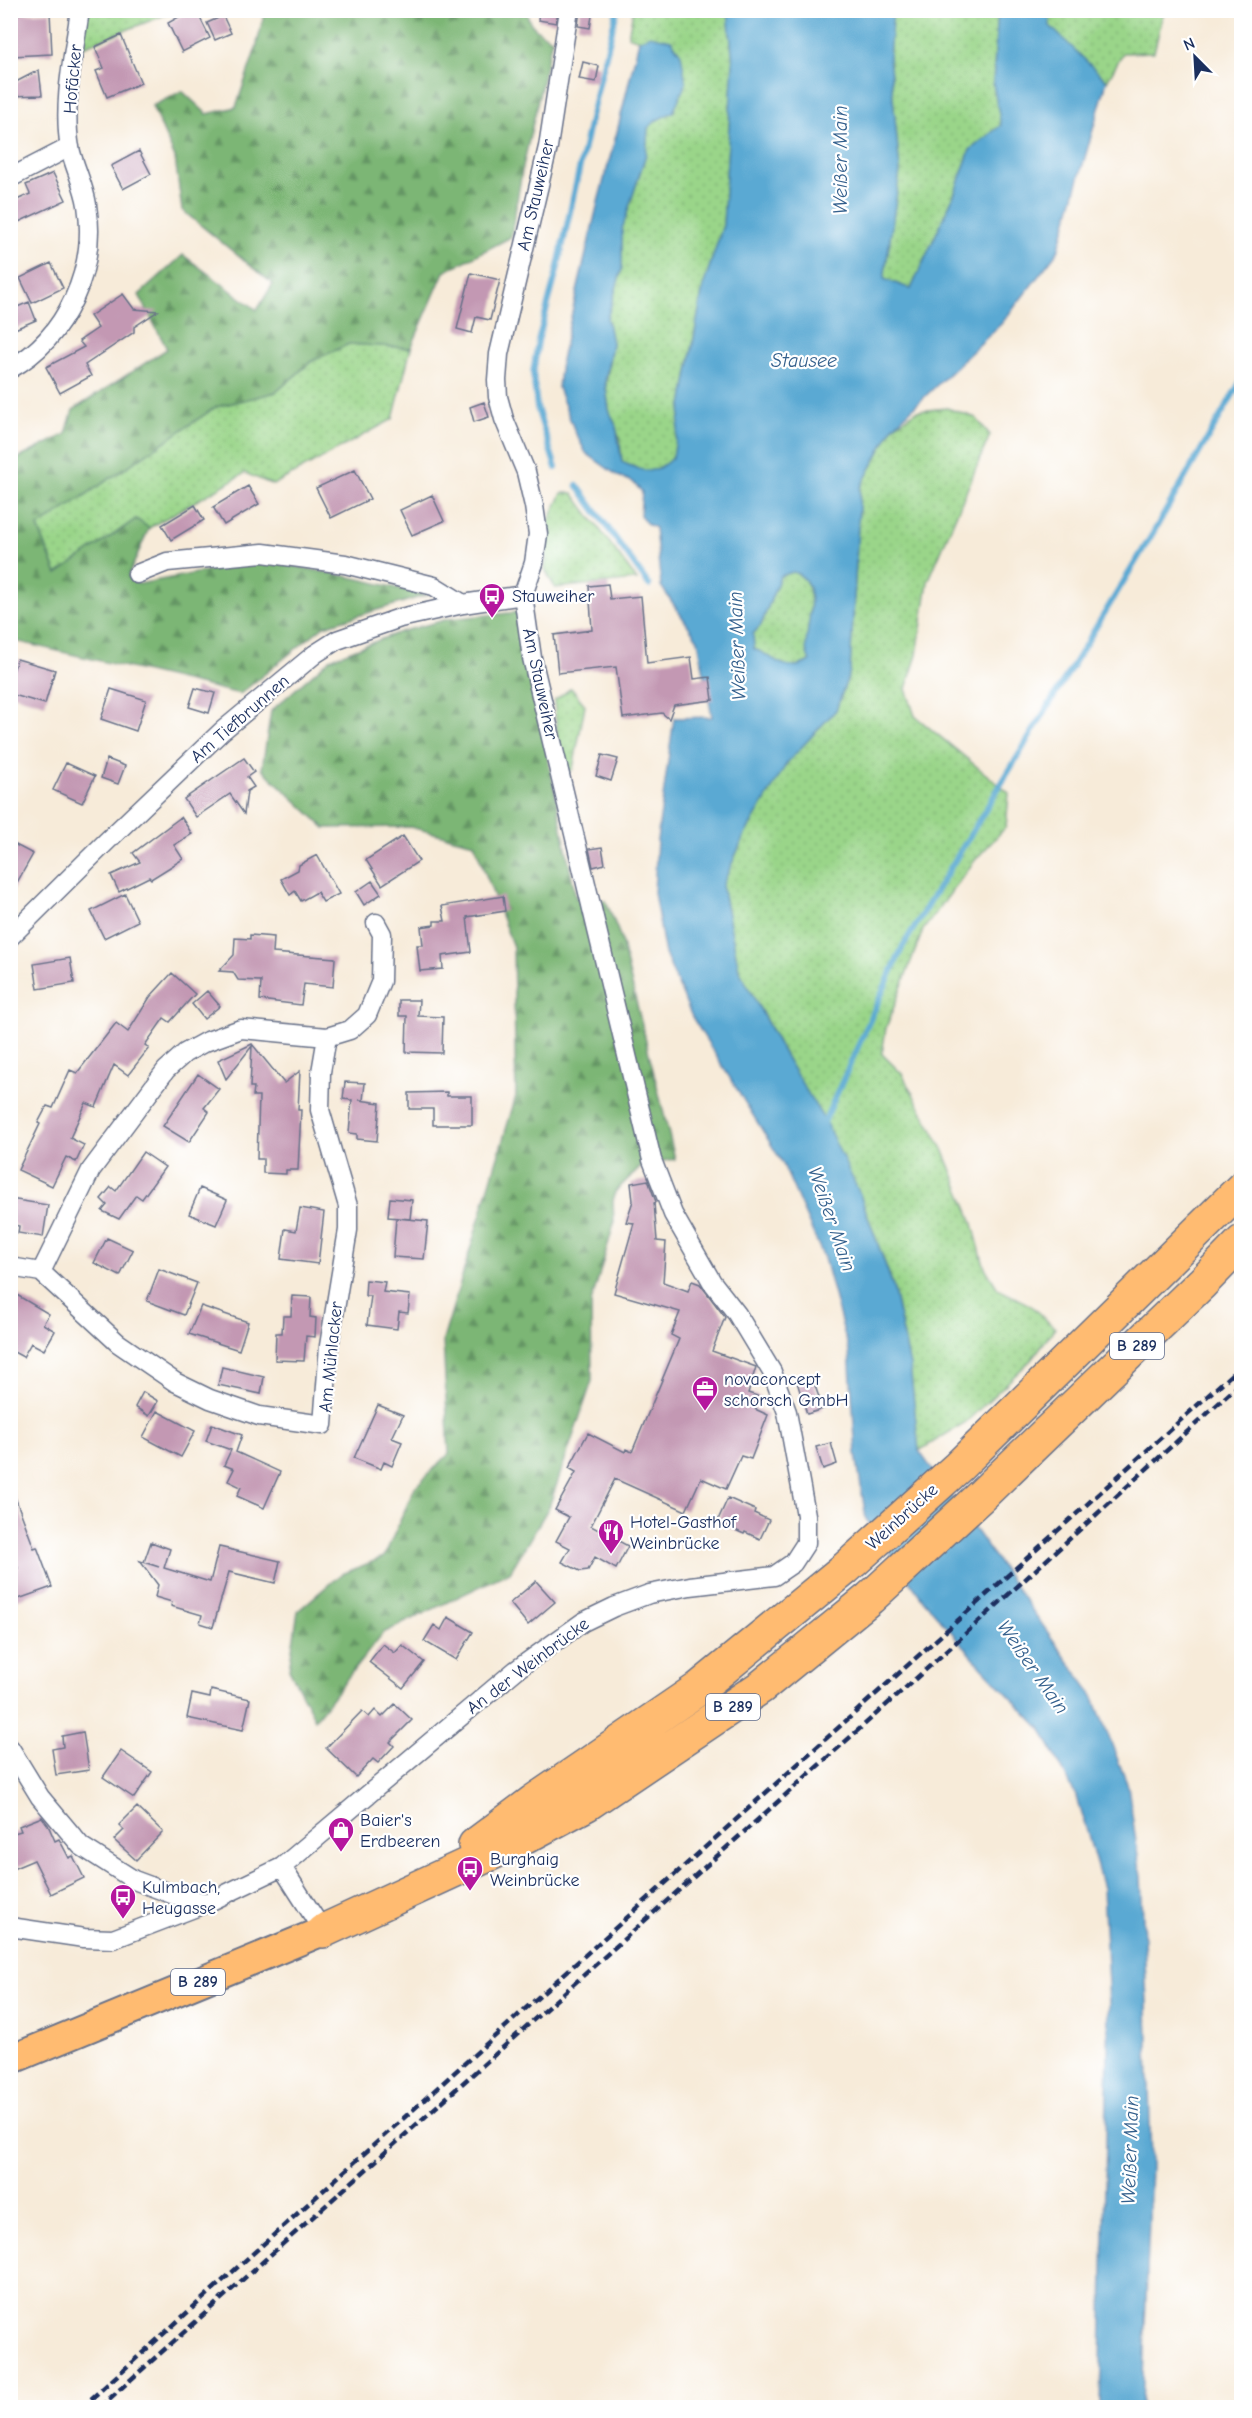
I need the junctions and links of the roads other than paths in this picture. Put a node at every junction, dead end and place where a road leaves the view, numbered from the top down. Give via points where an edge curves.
1 (80, 10) edge
2 (569, 10) edge
3 (70, 147) junction
4 (10, 178) edge
5 (10, 369) edge
6 (137, 574) dead end
7 (523, 595) junction
8 (463, 604) junction
9 (376, 923) dead end
10 (10, 937) edge
11 (327, 1037) junction
12 (1242, 1188) edge
13 (673, 1214) joint
14 (1242, 1242) edge
15 (10, 1267) edge
16 (41, 1272) junction
17 (10, 1748) edge
18 (282, 1867) junction
19 (427, 1882) junction
20 (207, 1903) junction
21 (10, 1927) edge
22 (323, 1930) junction
23 (10, 2060) edge

1 - 3 street, Hofäcker via 68,101
2 - 7 street, Am Stauweiher via 548,147 496,380 504,419 526,472 538,534 534,563
3 - 4 street
3 - 5 street, Hofäcker via 87,203 90,231 81,287 43,346
6 - 8 street via 167,562 263,553 345,564 434,586
7 - 8 street, Am Tiefbrunnen
7 - 13 street, Am Stauweiher via 532,658 652,1160
8 - 10 street, Am Tiefbrunnen via 400,618 337,640 315,654 222,731
9 - 11 street via 382,934 381,981 367,1015 350,1030
11 - 16 street via 241,1029 185,1053 166,1070 91,1170
11 - 16 street, Am Mühlacker via 320,1110 348,1206 348,1230 329,1346 323,1425 259,1416 175,1382 118,1343
12 - 19 highway, Weinbrücke / B 289 via 958,1467 846,1568 698,1689 534,1801
13 - 18 street, An der Weinbrücke via 711,1282 737,1314 772,1372 787,1412 806,1515 806,1543 793,1563 774,1576 649,1594 583,1622 516,1670
14 - 19 highway, B 289 via 983,1494 870,1598 761,1687 596,1798 514,1843
15 - 16 street
17 - 20 street via 39,1797 81,1846 134,1880
18 - 20 street, An der Weinbrücke
18 - 22 street
19 - 22 highway, B 289
20 - 21 street, An der Weinbrücke via 112,1939
22 - 23 main road, B 289

